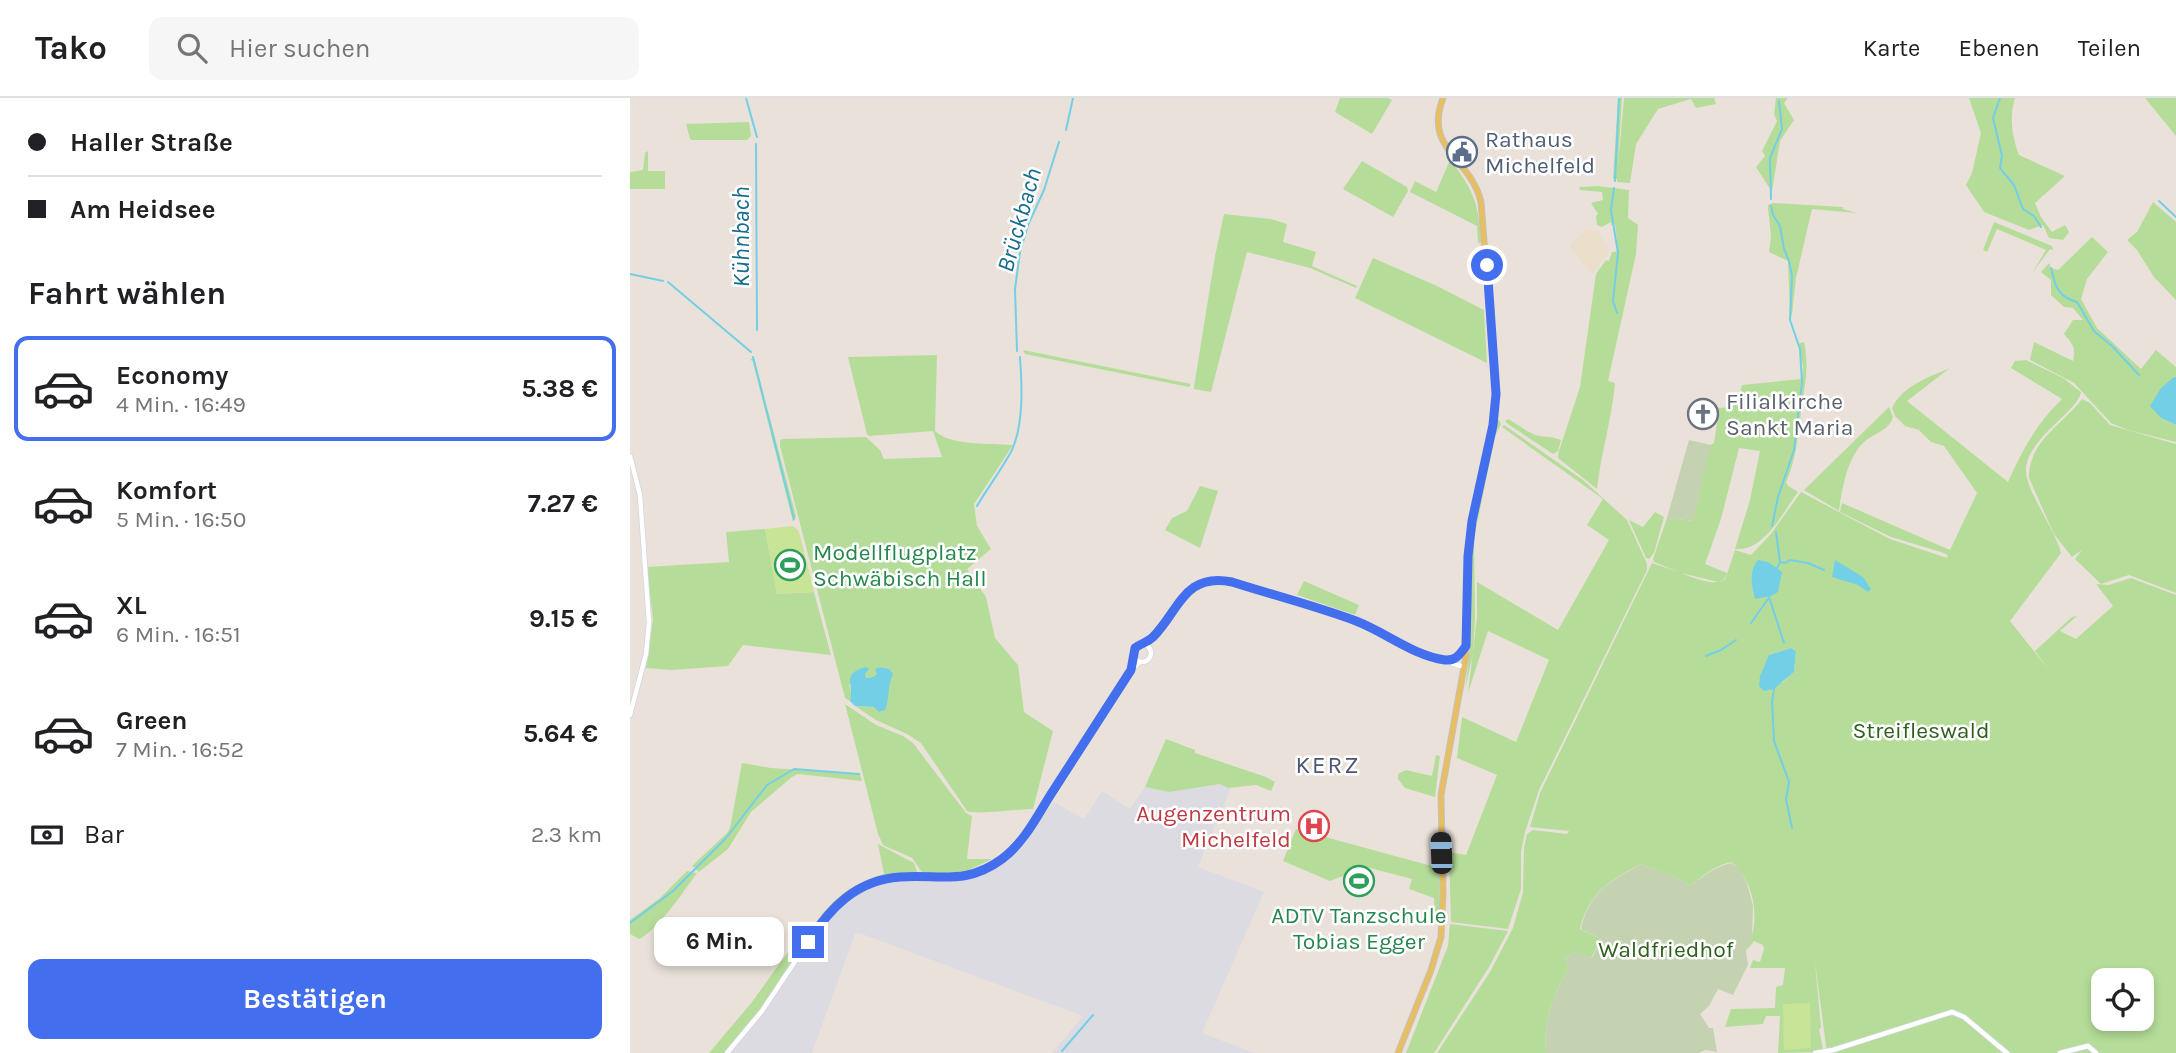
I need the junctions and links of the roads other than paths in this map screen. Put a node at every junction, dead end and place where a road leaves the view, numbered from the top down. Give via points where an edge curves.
1 (1443, 98) edge
2 (630, 456) edge
3 (1147, 646) junction
4 (1466, 646) junction
5 (1415, 652) junction
6 (1137, 660) junction
7 (1464, 667) junction
8 (630, 715) edge
9 (1826, 1052) edge
10 (727, 1053) edge
11 (1398, 1053) edge
12 (1815, 1053) edge
13 (2007, 1053) edge
14 (2060, 1053) edge
15 (2096, 1053) edge

1 - 4 main road via 1440,135 1472,179 1481,202 1496,394 1472,521
2 - 8 main road via 640,495 649,623
3 - 5 main road via 1186,594 1203,583 1220,580 1357,622
3 - 6 main road via 1135,648
3 - 6 main road via 1150,658
4 - 5 main road via 1451,660
4 - 7 main road
5 - 7 main road
6 - 10 main road via 1031,827 1009,853 964,876 892,878 866,884 847,895 826,915 762,1012
7 - 11 main road via 1441,794 1441,937
9 - 12 main road
9 - 13 main road via 1952,1012
14 - 15 main road via 2084,1046

